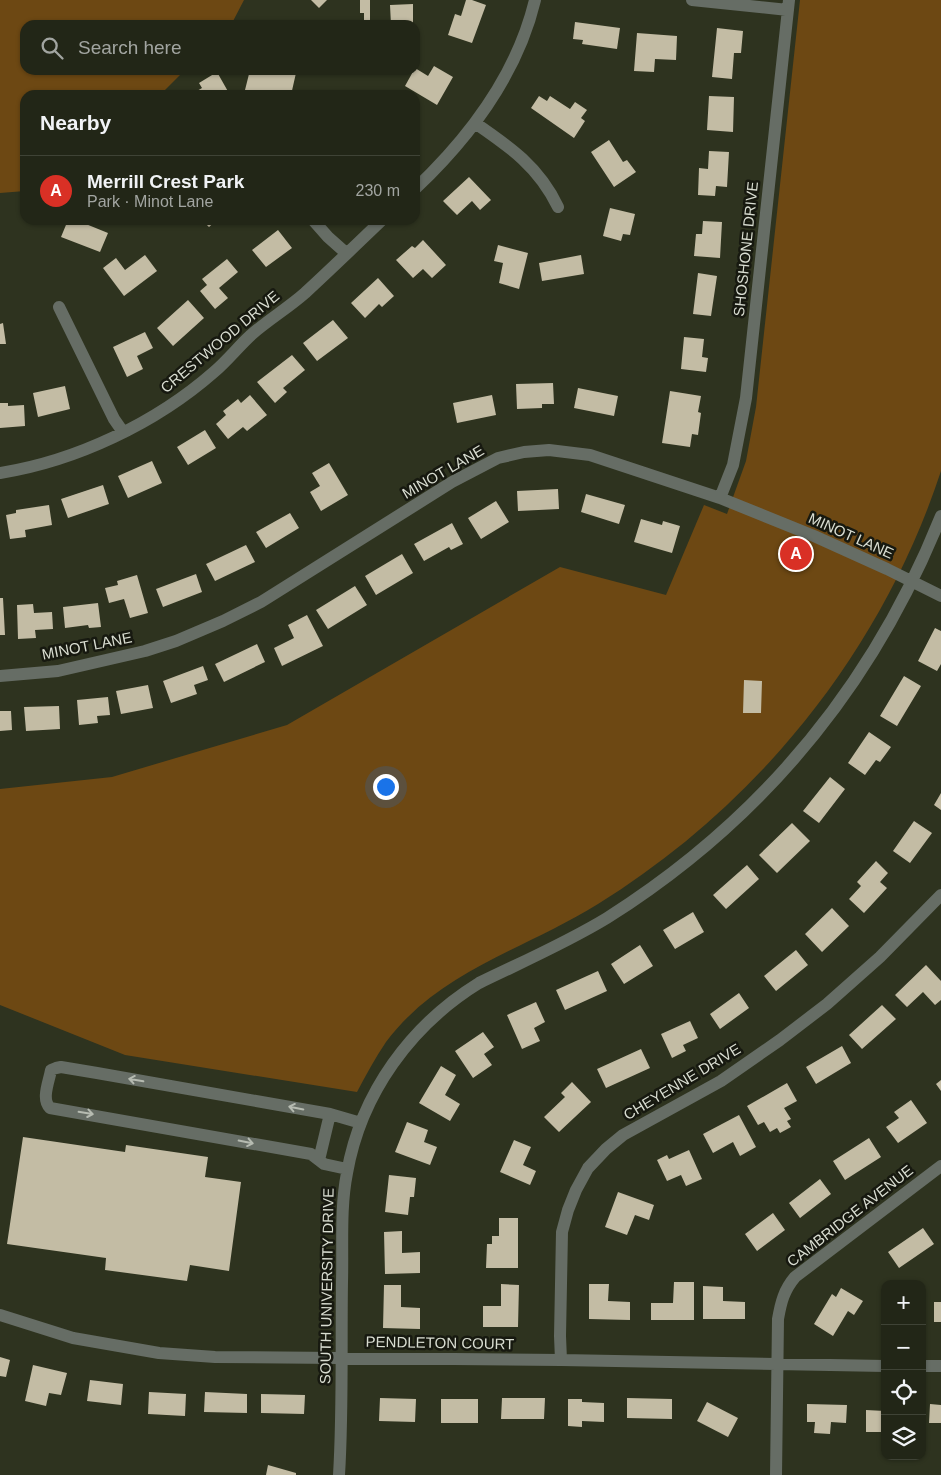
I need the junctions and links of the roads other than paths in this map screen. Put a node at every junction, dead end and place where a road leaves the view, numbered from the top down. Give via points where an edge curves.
1 (534, 0) edge
2 (692, 0) edge
3 (788, 5) edge
4 (476, 123) junction
5 (420, 184) edge
6 (558, 207) dead end
7 (317, 225) edge
8 (377, 225) edge
9 (346, 253) junction
10 (59, 307) dead end
11 (123, 432) junction
12 (0, 473) edge
13 (720, 498) junction
14 (941, 516) edge
15 (911, 582) junction
16 (941, 596) edge
17 (0, 676) edge
18 (941, 894) edge
19 (330, 1114) junction
20 (361, 1123) junction
21 (319, 1160) junction
22 (941, 1166) edge
23 (347, 1169) junction
24 (0, 1315) edge
25 (341, 1358) junction
26 (561, 1360) junction
27 (778, 1364) junction
28 (881, 1366) edge
29 (926, 1366) edge
30 (941, 1366) edge
31 (339, 1475) edge
32 (776, 1475) edge

1 - 4 street via 521,42 505,76
2 - 3 street
3 - 13 street, SHOSHONE DRIVE via 746,398 733,465
4 - 5 street via 444,162
4 - 6 street via 538,174
7 - 9 street
8 - 9 street, CRESTWOOD DRIVE
9 - 11 street, CRESTWOOD DRIVE via 305,293 252,334 215,371 176,402
10 - 11 street
11 - 12 street, CRESTWOOD DRIVE via 50,462
13 - 15 street, MINOT LANE via 814,536
13 - 17 street, MINOT LANE via 584,454 549,450 514,453 480,466 452,482 261,602 215,625 176,641 101,662 58,671
14 - 15 street, SOUTH UNIVERSITY DRIVE
15 - 16 street, MINOT LANE
15 - 20 street, SOUTH UNIVERSITY DRIVE via 906,596 833,712 786,769 746,810 670,875 607,918 479,983 430,1020 391,1065
18 - 26 street, CHEYENNE DRIVE via 880,957 819,1010 721,1080 623,1135 588,1168 573,1196 562,1232
19 - 20 street
19 - 21 street
19 -> 21 street via 61,1067 51,1070 45,1098 50,1108 311,1154
20 - 23 street, SOUTH UNIVERSITY DRIVE
21 - 23 street
22 - 27 street, CAMBRIDGE AVENUE via 795,1277 780,1302
23 - 25 street, SOUTH UNIVERSITY DRIVE via 343,1208
24 - 25 street, PENDLETON COURT via 73,1338 159,1353
25 - 26 street, PENDLETON COURT
25 - 31 street, SOUTH UNIVERSITY DRIVE
26 - 27 street, PENDLETON COURT
27 - 28 street, PENDLETON COURT
27 - 32 street, CAMBRIDGE AVENUE
29 - 30 street

